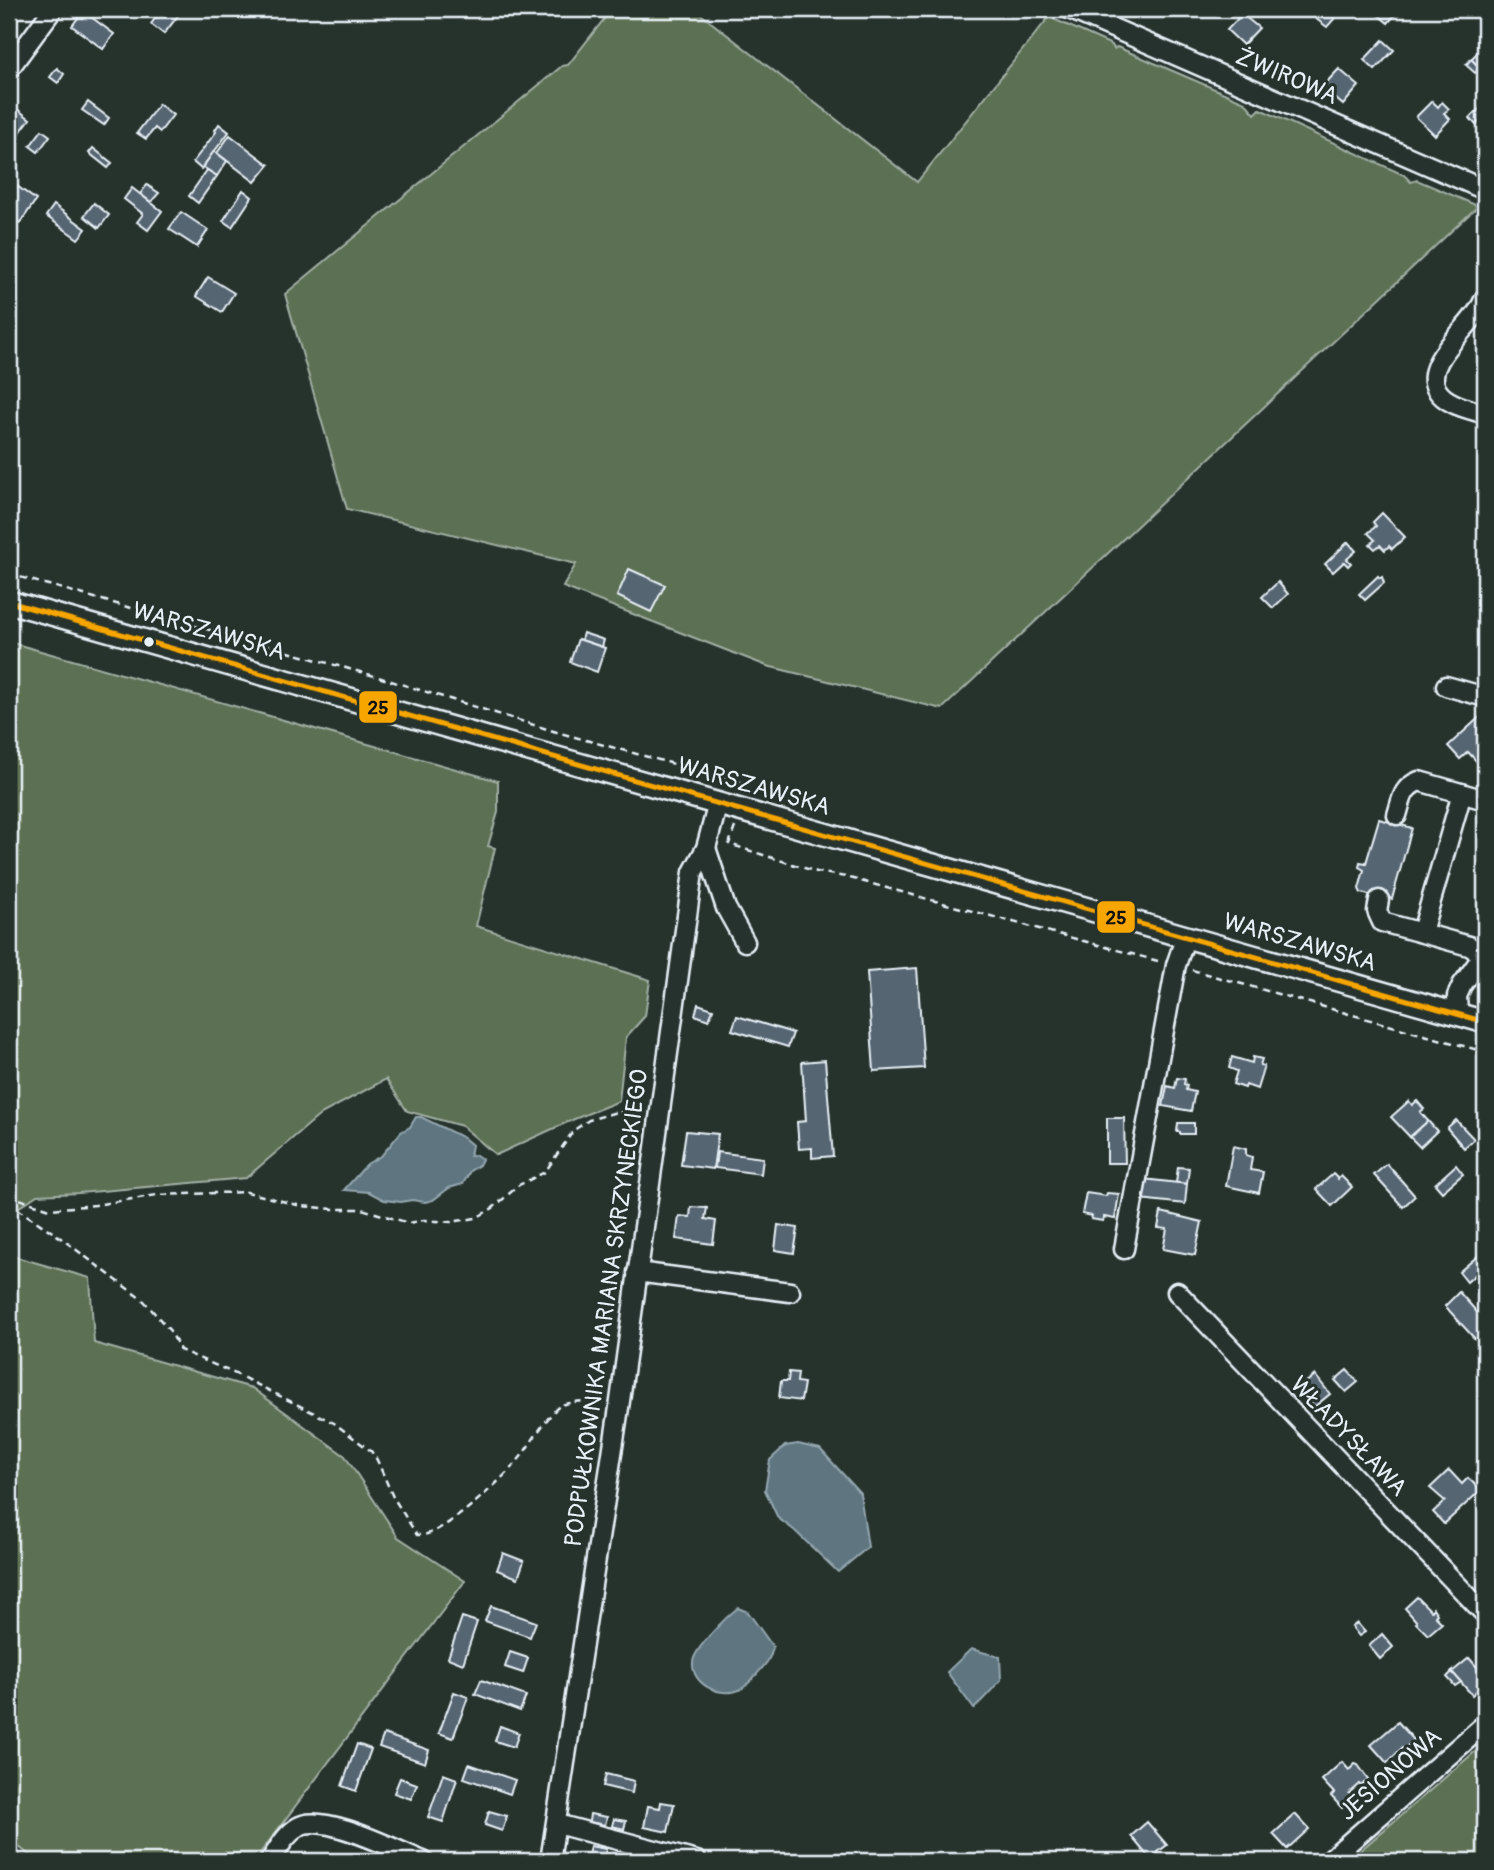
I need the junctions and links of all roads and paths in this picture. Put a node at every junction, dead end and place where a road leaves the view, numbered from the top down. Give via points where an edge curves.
1 (53, 9) edge
2 (1069, 9) edge
3 (9, 69) edge
4 (1485, 190) edge
5 (1485, 298) edge
6 (1485, 414) edge
7 (9, 574) edge
8 (9, 602) edge
9 (1446, 685) dead end
10 (1485, 697) edge
11 (1462, 793) junction
12 (744, 797) dead end
13 (1485, 800) edge
14 (718, 803) junction
15 (1398, 815) dead end
16 (736, 824) dead end
17 (706, 848) junction
18 (1379, 900) dead end
19 (1422, 932) junction
20 (1186, 936) junction
21 (746, 942) dead end
22 (1485, 954) edge
23 (1176, 965) junction
24 (1458, 1014) junction
25 (1485, 1022) edge
26 (1485, 1052) edge
27 (659, 1108) junction
28 (9, 1194) edge
29 (13, 1197) junction
30 (1124, 1249) dead end
31 (637, 1272) junction
32 (790, 1292) dead end
33 (1177, 1292) dead end
34 (620, 1401) junction
35 (1485, 1614) edge
36 (1485, 1724) edge
37 (556, 1824) junction
38 (270, 1861) edge
39 (423, 1861) edge
40 (550, 1861) edge
41 (697, 1861) edge
42 (1328, 1861) edge

1 - 3 street
2 - 4 street, ŻWIROWA
5 - 6 street via 1443,354 1434,374 1437,389 1445,398
7 - 12 path via 747,784
8 - 14 main road, WARSZAWSKA
9 - 10 street
11 - 13 street
11 - 15 street via 1419,781 1405,791
11 - 19 street
14 - 17 street, PODPUŁKOWNIKA MARIANA SKRZYNECKIEGO
14 - 20 main road, WARSZAWSKA
16 - 23 path via 729,844 817,872
17 - 21 street via 726,908
17 - 27 street, PODPUŁKOWNIKA MARIANA SKRZYNECKIEGO via 693,872
18 - 19 street via 1382,922
19 - 22 street
20 - 23 street
20 - 24 main road, WARSZAWSKA
22 - 24 street via 1457,996
23 - 26 path
23 - 30 street
24 - 25 main road, WARSZAWSKA
27 - 29 path via 589,1120 574,1129 545,1172 519,1185 476,1218 451,1222 410,1223 362,1209 300,1206 247,1192 157,1195 50,1209
27 - 31 street, PODPUŁKOWNIKA MARIANA SKRZYNECKIEGO
28 - 29 path
29 - 34 path via 16,1208 144,1301 180,1350 334,1423 371,1451 416,1535 446,1524 479,1499 516,1464 558,1407
31 - 32 street
31 - 34 street, PODPUŁKOWNIKA MARIANA SKRZYNECKIEGO
33 - 35 street, WŁADYSŁAWA
34 - 37 street, PODPUŁKOWNIKA MARIANA SKRZYNECKIEGO
36 - 42 street, JESIONOWA
37 - 40 street, PODPUŁKOWNIKA MARIANA SKRZYNECKIEGO
37 - 41 street
38 - 39 street via 299,1825 312,1822 363,1836

